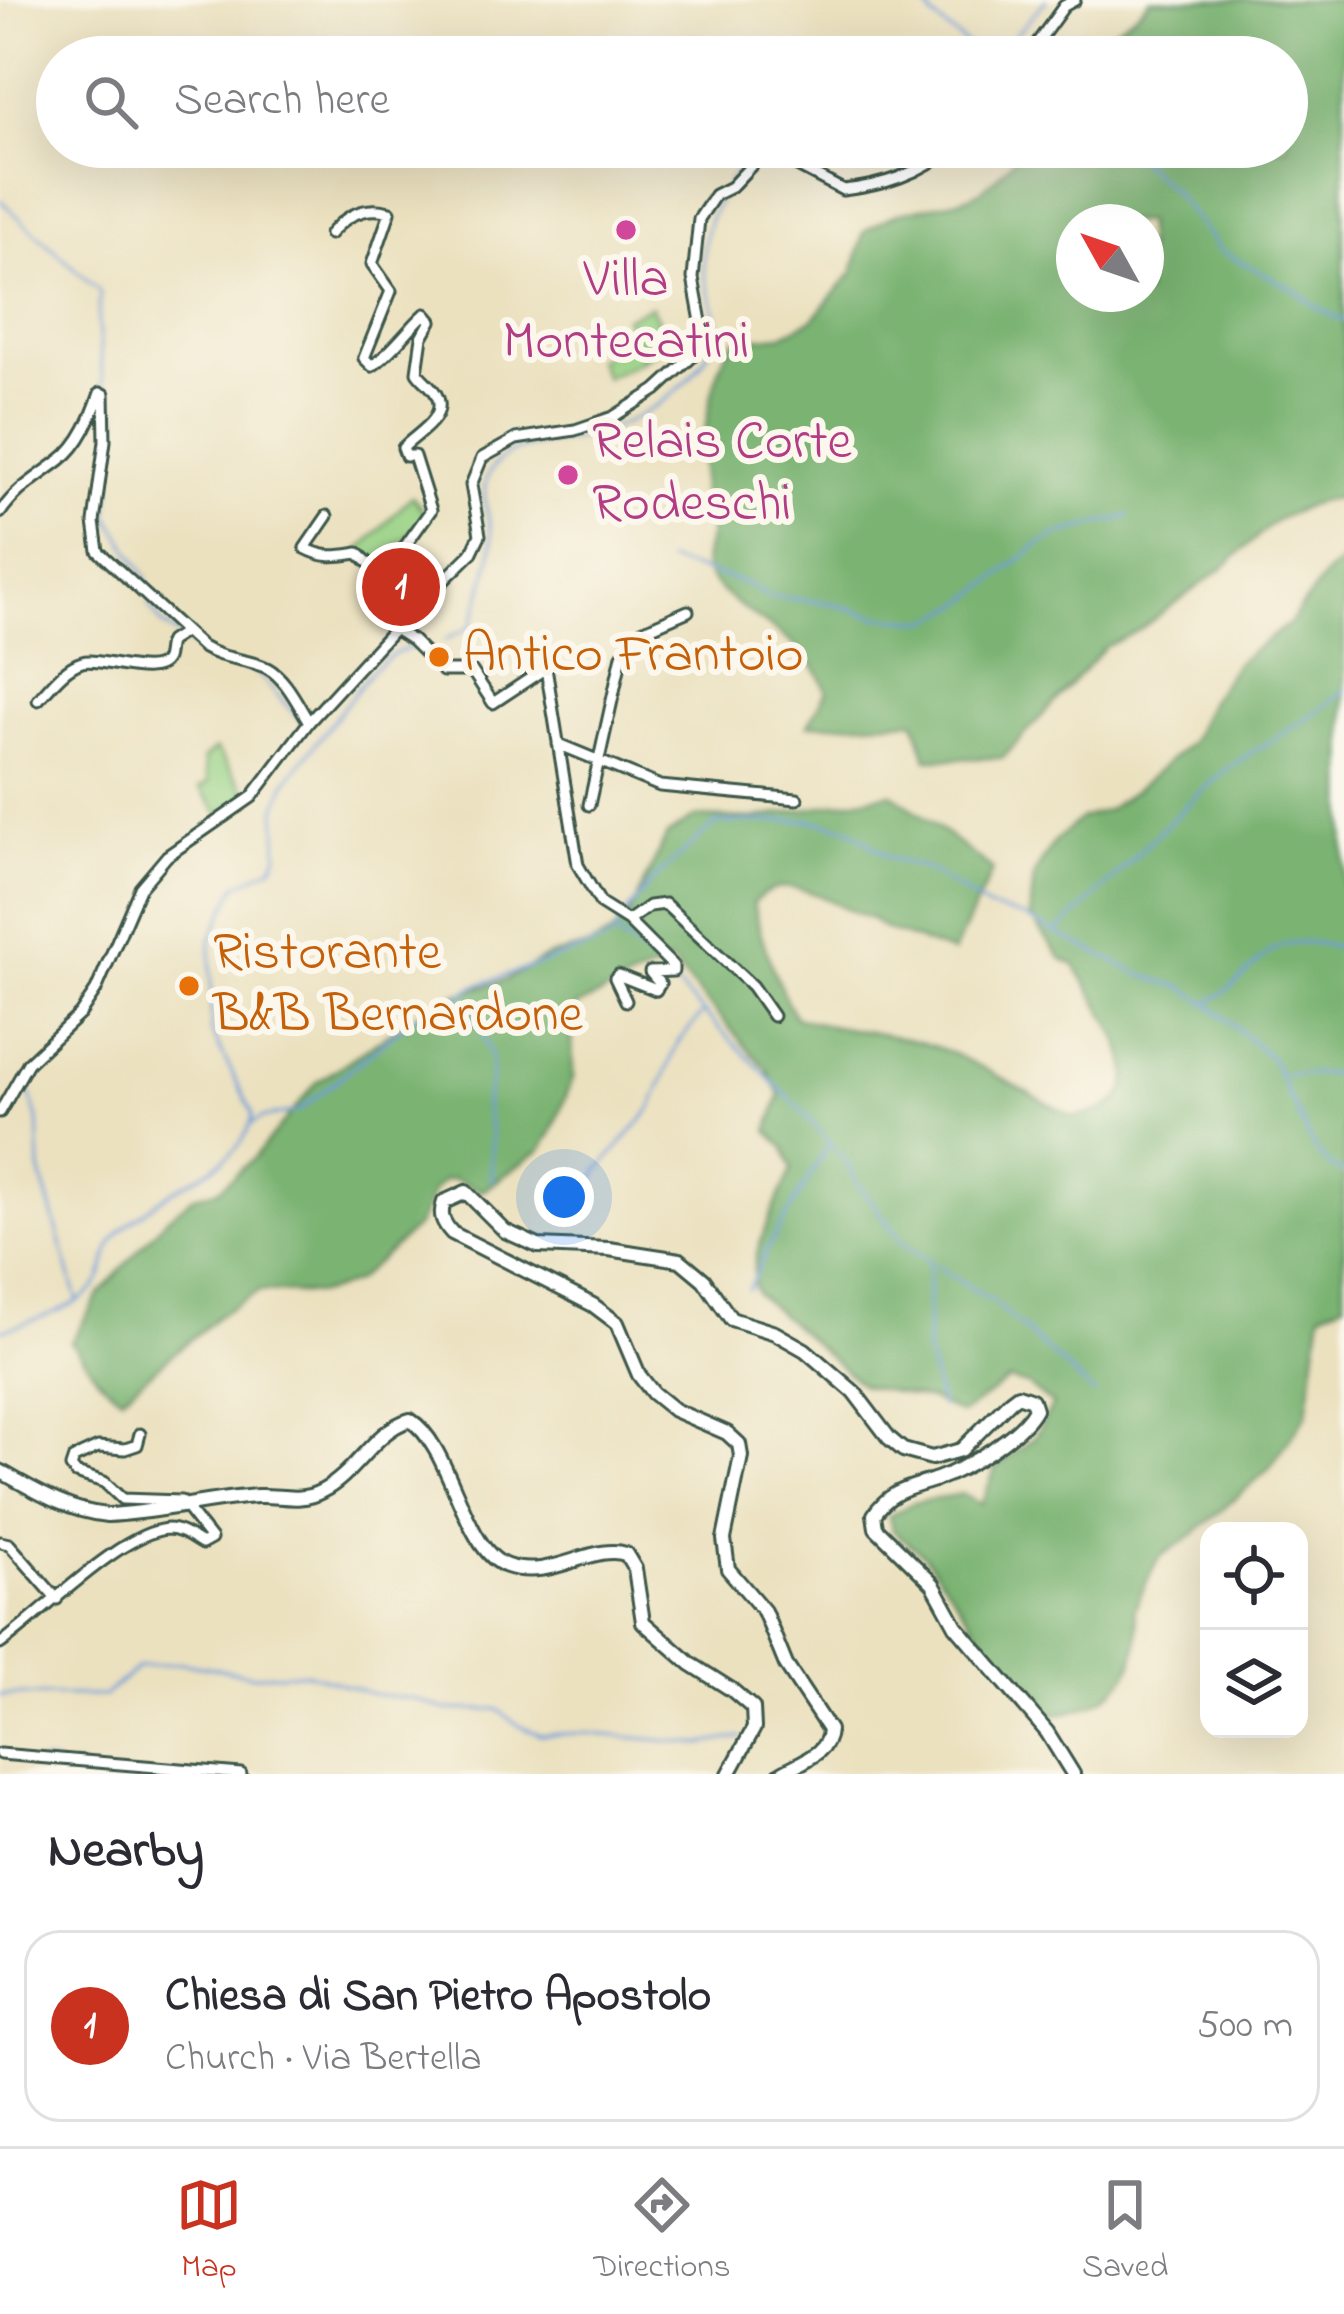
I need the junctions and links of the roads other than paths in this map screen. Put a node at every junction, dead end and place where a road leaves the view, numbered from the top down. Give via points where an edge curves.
1 (1075, 0) edge
2 (1042, 36) edge
3 (746, 168) edge
4 (800, 168) edge
5 (920, 168) edge
6 (330, 234) dead end
7 (0, 513) edge
8 (327, 517) dead end
9 (404, 549) junction
10 (436, 591) junction
11 (688, 611) dead end
12 (394, 629) junction
13 (184, 632) junction
14 (38, 700) dead end
15 (309, 722) junction
16 (557, 744) junction
17 (596, 761) junction
18 (797, 799) dead end
19 (589, 805) dead end
20 (628, 921) junction
21 (626, 1001) dead end
22 (773, 1016) dead end
23 (0, 1112) edge
24 (140, 1434) dead end
25 (0, 1471) edge
26 (186, 1507) junction
27 (0, 1542) edge
28 (57, 1598) junction
29 (0, 1644) edge
30 (3, 1756) edge
31 (4, 1774) edge
32 (241, 1774) edge
33 (729, 1774) edge
34 (780, 1774) edge
35 (1073, 1774) edge

1 - 2 street
3 - 10 street via 698,219 692,278 702,327 691,358 613,417 516,440 482,458 471,485 479,543
4 - 5 street via 843,190
6 - 9 street via 348,216 390,212 372,264 391,291 366,363 378,364 423,314 431,321 417,372 440,408 403,448 414,456 430,510
7 - 13 street via 28,479 69,451 104,394 98,551
8 - 9 street via 305,548 334,558 358,553 376,569
9 - 10 street
10 - 12 street
11 - 17 street via 629,641
12 - 15 street
12 - 16 street via 443,671 472,671 493,703 545,668
13 - 14 street via 159,665 86,660
13 - 15 street via 217,656 276,674
15 - 23 street via 252,797 181,844 140,888 96,990 28,1063
16 - 17 street
16 - 20 street via 578,865 601,904
17 - 18 street via 674,789
17 - 19 street
20 - 21 street via 673,970 650,972 660,983 656,990 618,974
20 - 22 street via 665,904
24 - 26 street via 137,1445 98,1447 71,1467 122,1499
25 - 26 main road via 86,1513
26 - 28 street via 209,1532 206,1544 175,1529 151,1533
26 - 33 main road via 309,1497 410,1420 428,1436 500,1564 531,1570 626,1554 643,1622 753,1708 754,1728
27 - 28 street
28 - 29 street
30 - 31 street
30 - 32 street
34 - 35 main road via 827,1744 830,1730 786,1665 764,1610 728,1569 724,1539 740,1444 661,1400 639,1375 617,1323 452,1233 442,1214 450,1197 466,1192 495,1223 538,1246 680,1260 731,1318 776,1333 843,1382 903,1450 932,1458 962,1450 1018,1395 1032,1400 1030,1419 1014,1432 959,1469 892,1494 874,1514 876,1528 933,1583 956,1626

